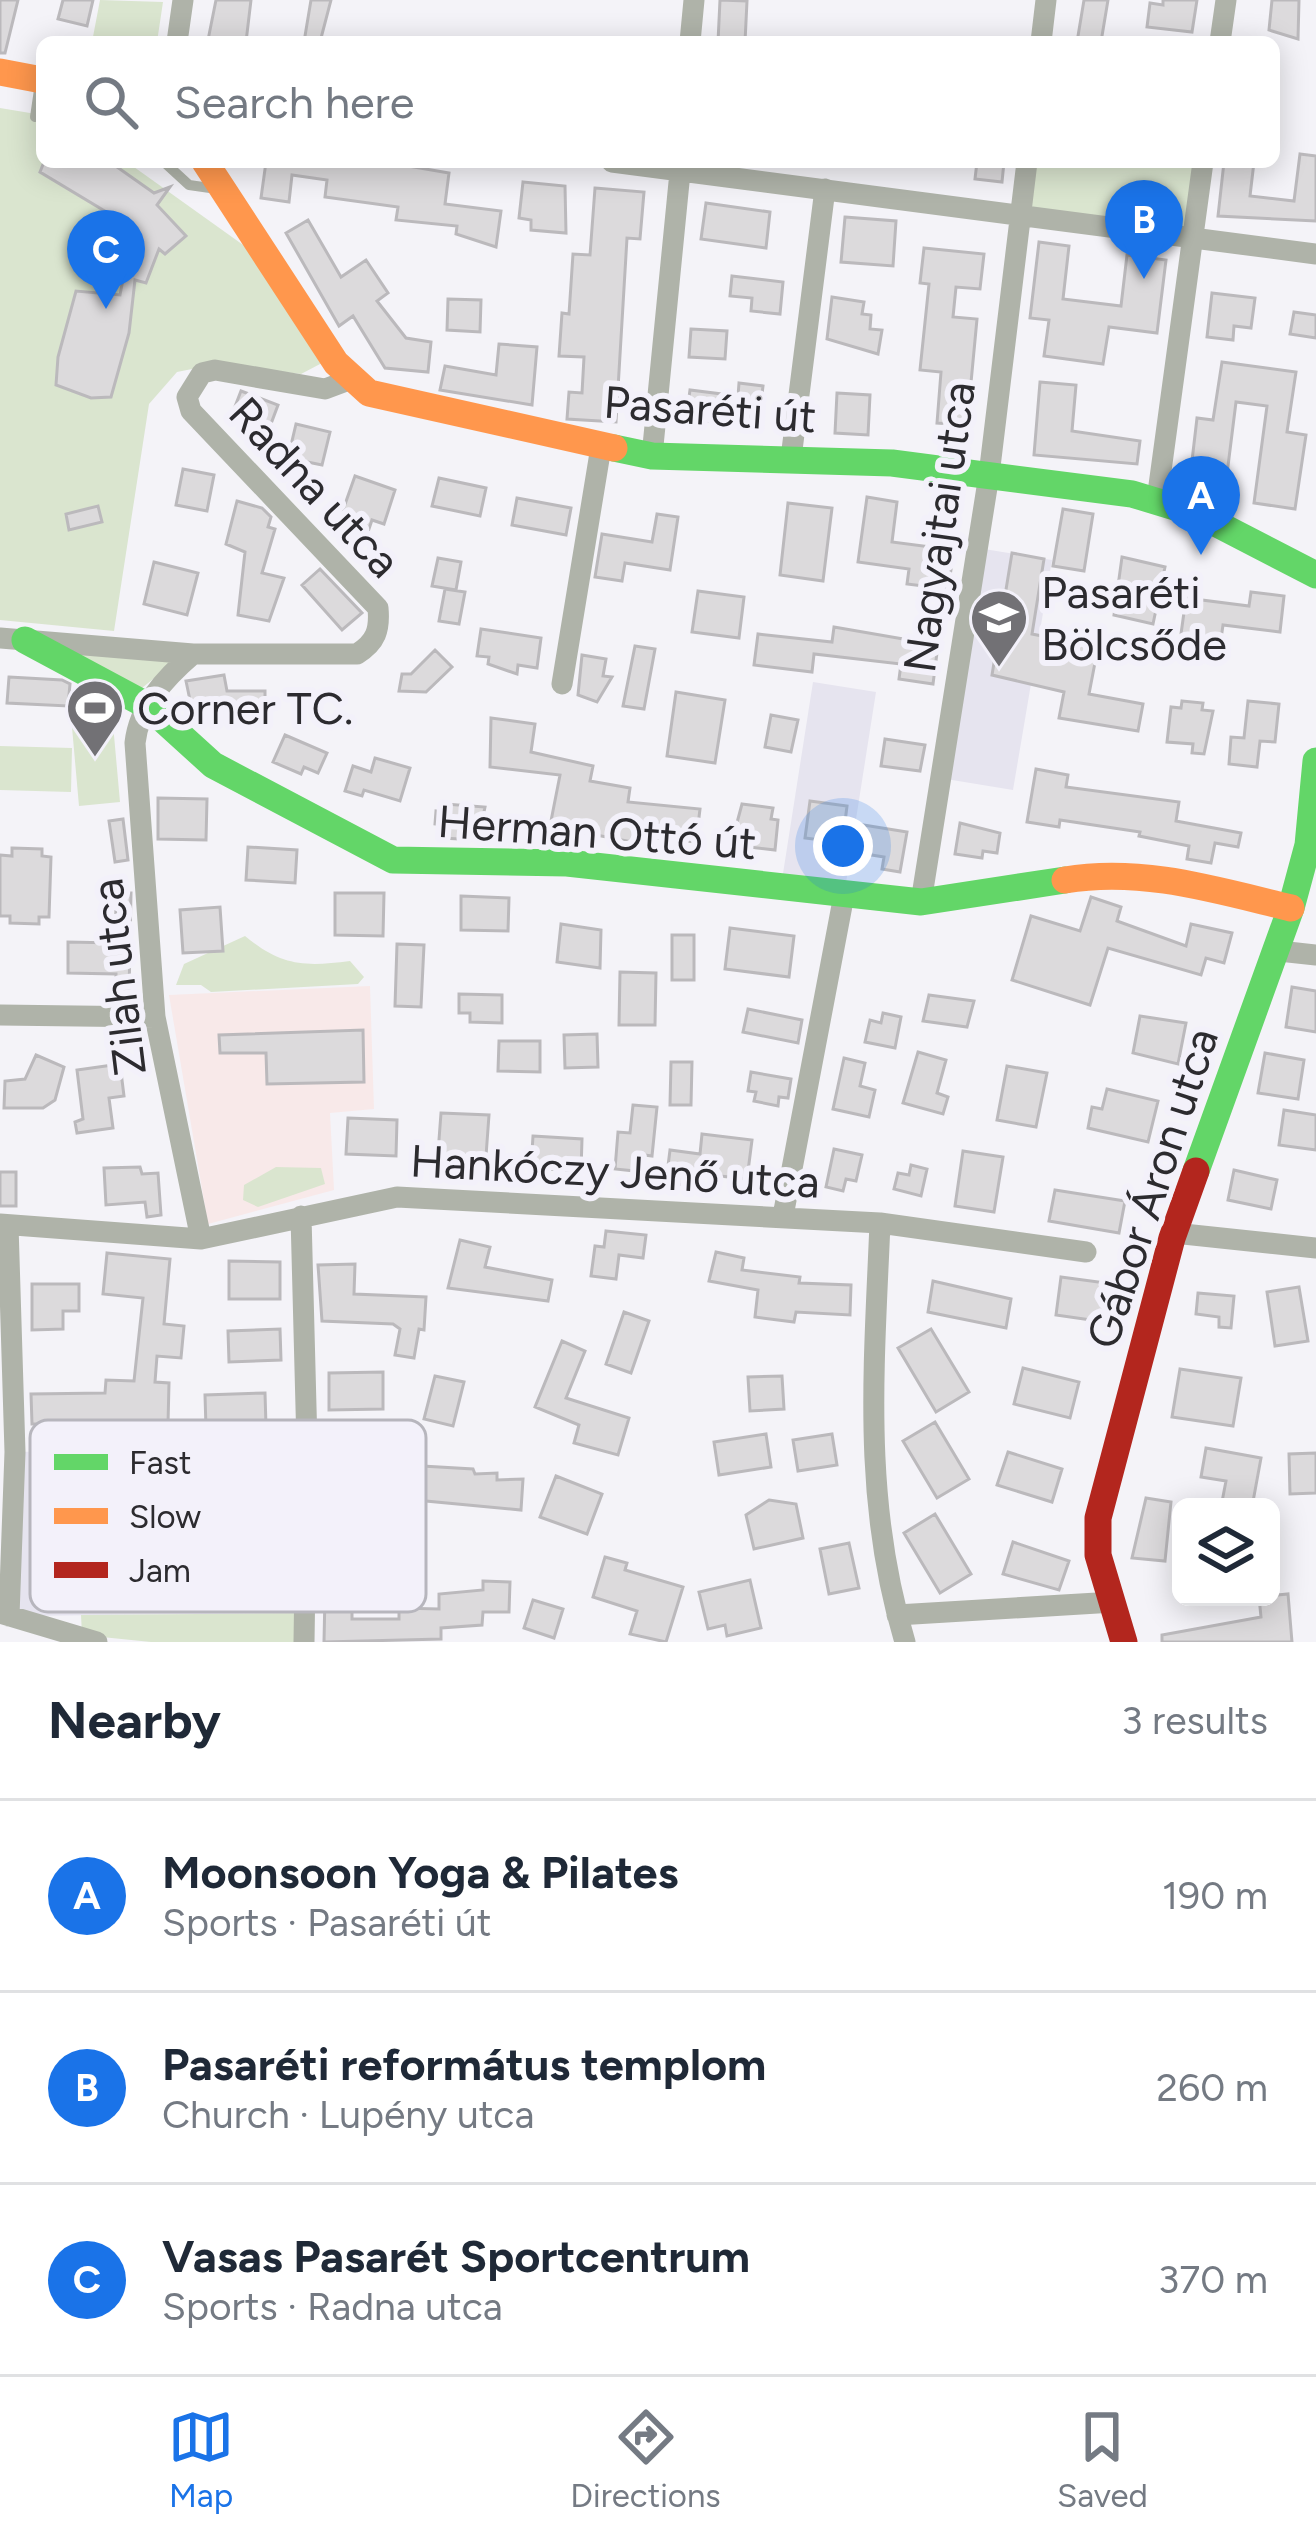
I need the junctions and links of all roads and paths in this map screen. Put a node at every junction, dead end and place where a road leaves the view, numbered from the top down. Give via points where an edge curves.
1 (183, 0) edge
2 (694, 0) edge
3 (1046, 0) edge
4 (1226, 0) edge
5 (178, 36) edge
6 (691, 36) edge
7 (1042, 36) edge
8 (1221, 36) edge
9 (0, 72) edge
10 (36, 79) edge
11 (36, 111) edge
12 (35, 117) dead end
13 (171, 168) edge
14 (210, 168) edge
15 (681, 168) edge
16 (694, 168) edge
17 (1026, 168) edge
18 (1202, 168) edge
19 (225, 188) junction
20 (825, 188) junction
21 (1021, 212) junction
22 (1192, 235) junction
23 (1316, 254) edge
24 (342, 371) junction
25 (601, 447) junction
26 (652, 456) junction
27 (791, 458) junction
28 (989, 475) junction
29 (1157, 500) junction
30 (1316, 575) edge
31 (12, 639) edge
32 (119, 647) joint
33 (193, 654) junction
34 (562, 684) dead end
35 (148, 706) junction
36 (1316, 761) edge
37 (844, 895) junction
38 (922, 902) junction
39 (1281, 905) junction
40 (1279, 951) junction
41 (1316, 956) edge
42 (0, 1015) edge
43 (155, 1017) junction
44 (301, 1216) junction
45 (783, 1216) junction
46 (880, 1223) junction
47 (4, 1225) edge
48 (1174, 1233) junction
49 (201, 1239) junction
50 (1316, 1248) edge
51 (1086, 1252) dead end
52 (306, 1420) edge
53 (1114, 1602) junction
54 (304, 1612) edge
55 (4, 1615) edge
56 (897, 1616) junction
57 (97, 1642) edge
58 (304, 1642) edge
59 (905, 1642) edge
60 (1124, 1642) edge

1 - 5 street
2 - 6 street
3 - 7 street
4 - 8 street
9 - 10 street
11 - 12 lane
13 - 19 lane via 188,184
14 - 19 street
15 - 26 street
16 - 20 street
17 - 21 street, Nagyajtai utca
18 - 22 street
19 - 24 street
20 - 21 street
20 - 27 street
21 - 22 street
21 - 28 street, Nagyajtai utca
22 - 23 street
22 - 29 street
24 - 25 street, Pasaréti út via 381,397
24 - 33 street, Radna utca via 325,389 215,370 202,373 187,397 191,411 378,608 376,638 357,654
25 - 26 street, Pasaréti út
25 - 34 street
26 - 27 street, Pasaréti út
27 - 28 street, Pasaréti út
28 - 29 street, Pasaréti út
28 - 38 street, Nagyajtai utca
29 - 30 street, Pasaréti út
31 - 32 street, Herman Ottó út
31 - 35 street, Herman Ottó út
32 - 33 street, Radna utca
33 - 35 street
35 - 37 street, Herman Ottó út via 213,766 393,860 567,863
35 - 43 street, Zilah utca via 135,743
36 - 39 street, Gábor Áron utca via 1307,845
37 - 38 street, Herman Ottó út
37 - 45 street
38 - 39 street, Herman Ottó út via 1107,873
39 - 40 street, Gábor Áron utca
40 - 41 street
40 - 48 street, Gábor Áron utca
42 - 43 street
43 - 49 street, Zilah utca
44 - 45 street, Hankóczy Jenő utca via 397,1197
44 - 49 street, Hankóczy Jenő utca
44 - 52 street
45 - 46 street, Hankóczy Jenő utca
46 - 51 street, Hankóczy Jenő utca
46 - 56 street via 873,1480
47 - 49 street, Hankóczy Jenő utca
47 - 55 street via 15,1452
48 - 50 street
48 - 53 street, Gábor Áron utca via 1098,1518 1098,1555
53 - 56 street
53 - 60 street, Gábor Áron utca
54 - 58 street
55 - 57 street
56 - 59 street

